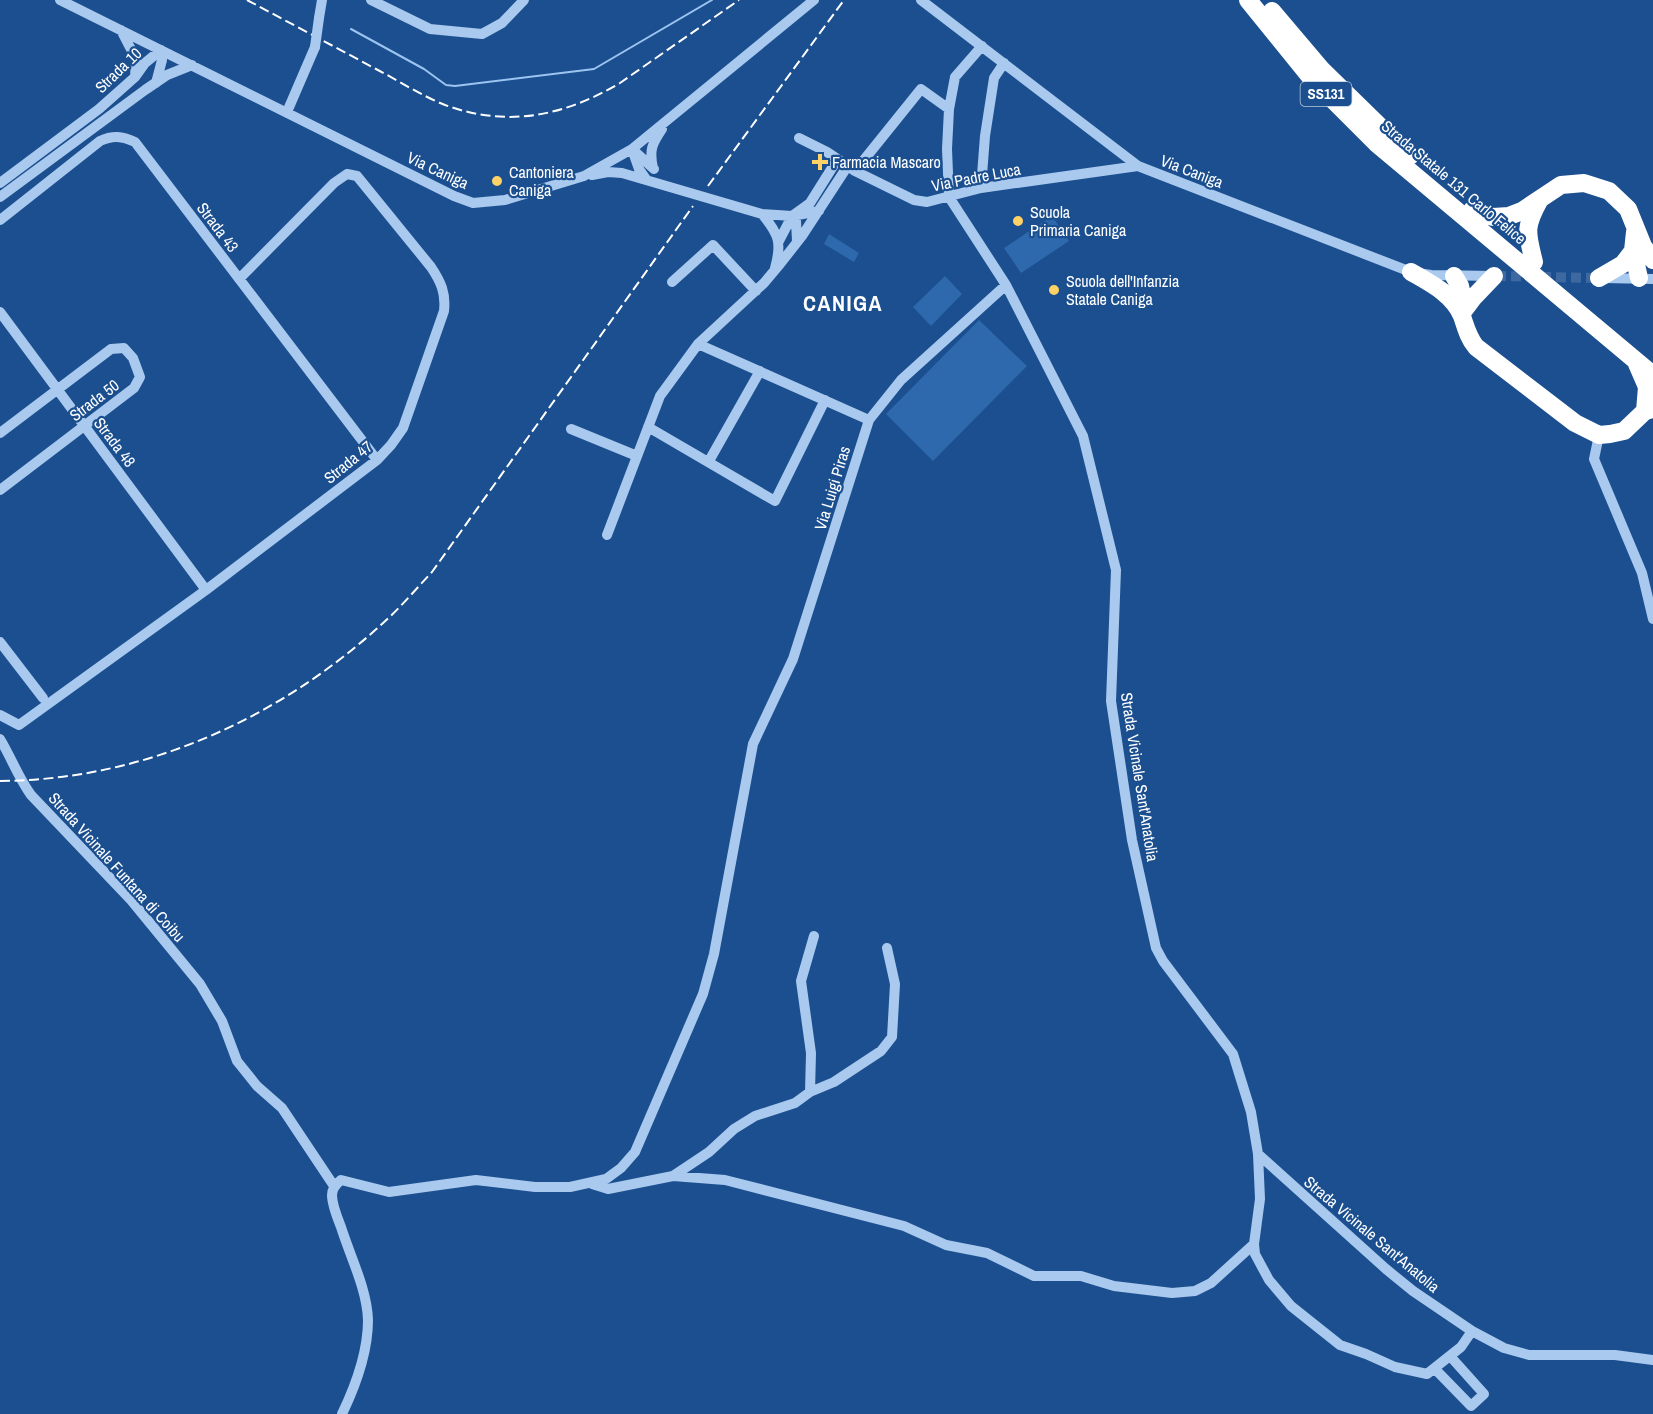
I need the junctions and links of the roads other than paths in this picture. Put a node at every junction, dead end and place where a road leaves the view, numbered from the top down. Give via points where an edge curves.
1 (60, 0) edge
2 (322, 0) edge
3 (371, 0) edge
4 (524, 0) edge
5 (814, 0) edge
6 (921, 0) edge
7 (1248, 0) edge
8 (1264, 0) edge
9 (121, 30) junction
10 (982, 46) junction
11 (161, 50) junction
12 (1004, 63) junction
13 (192, 65) junction
14 (135, 77) junction
15 (156, 83) junction
16 (949, 109) junction
17 (287, 112) junction
18 (669, 118) junction
19 (799, 138) dead end
20 (632, 149) junction
21 (837, 160) junction
22 (1138, 166) junction
23 (653, 168) junction
24 (851, 169) junction
25 (1419, 172) junction
26 (584, 176) junction
27 (646, 179) junction
28 (0, 183) edge
29 (667, 185) junction
30 (981, 188) junction
31 (0, 197) edge
32 (949, 197) junction
33 (1540, 199) junction
34 (1472, 210) junction
35 (819, 212) junction
36 (762, 214) junction
37 (792, 216) junction
38 (0, 220) edge
39 (779, 241) junction
40 (797, 241) junction
41 (1643, 252) edge
42 (1534, 261) junction
43 (774, 272) junction
44 (1411, 272) junction
45 (1454, 276) junction
46 (1495, 276) joint
47 (1597, 278) joint
48 (239, 279) junction
49 (1646, 279) edge
50 (672, 282) dead end
51 (1006, 285) junction
52 (756, 291) junction
53 (1460, 309) junction
54 (0, 312) edge
55 (698, 344) junction
56 (1644, 360) edge
57 (760, 371) junction
58 (1653, 375) edge
59 (58, 389) junction
60 (825, 400) junction
61 (1649, 410) edge
62 (869, 420) junction
63 (84, 426) junction
64 (648, 427) junction
65 (571, 429) dead end
66 (0, 433) edge
67 (1599, 435) junction
68 (637, 456) junction
69 (377, 460) junction
70 (709, 461) junction
71 (0, 490) edge
72 (607, 535) dead end
73 (206, 590) junction
74 (1653, 620) edge
75 (0, 642) edge
76 (43, 698) dead end
77 (0, 715) edge
78 (0, 739) edge
79 (814, 936) dead end
80 (887, 948) dead end
81 (810, 1092) junction
82 (1258, 1154) junction
83 (673, 1176) junction
84 (591, 1184) junction
85 (334, 1186) junction
86 (1254, 1244) junction
87 (1472, 1331) junction
88 (1450, 1356) junction
89 (1653, 1360) edge
90 (1435, 1369) junction
91 (342, 1414) edge

1 - 9 street, Via Caniga
2 - 17 street, bridge via 315,47
3 - 4 street via 430,29 482,34 502,23
5 - 18 street, Via Caniga
6 - 10 street, Via Caniga
7 - 25 highway, Strada Statale 131 Carlo Felice / SS131 via 1312,79 1352,120
8 - 25 highway, Strada Statale 131 Carlo Felice / SS131 via 1322,70
9 - 11 street, Via Caniga
9 - 14 street via 136,59
10 - 12 street, Via Caniga
10 - 16 street via 955,77
11 - 13 street, Via Caniga
11 - 14 street, Strada 10
11 - 15 street, Strada 10
12 - 22 street, Via Caniga
12 - 30 street via 994,78
13 - 15 street
13 - 17 street, Via Caniga
14 - 28 street, Strada 10
15 - 31 street, Strada 10
16 - 24 street via 921,89
16 - 32 street
17 - 26 street, Via Caniga via 473,203 506,200
18 - 20 street, Via Caniga
18 - 23 street via 653,142
19 - 21 street, Via Padre Luca
20 - 23 street
20 - 26 street, Via Caniga
20 - 27 street
21 - 24 street, Via Padre Luca
21 - 37 street via 810,203
22 - 30 street, Via Padre Luca
22 - 44 street, Via Caniga
23 - 29 street
24 - 32 street, Via Padre Luca via 914,200 927,202
24 - 35 street
25 - 34 highway, Strada Statale 131 Carlo Felice / SS131
25 - 56 highway, Strada Statale 131 Carlo Felice / SS131
26 - 27 street via 608,172
27 - 29 street
29 - 36 street
30 - 32 street, Via Padre Luca
32 - 51 street, Strada Vicinale Sant'Anatolia
33 - 34 highway via 1509,216 1493,217
33 - 41 highway via 1561,185 1584,183 1609,191 1628,208
33 - 42 highway via 1527,230
34 - 42 highway, Strada Statale 131 Carlo Felice / SS131
35 - 37 street
35 - 40 street
36 - 37 street
36 - 39 street
37 - 39 street
37 - 40 street
38 - 48 street, Strada 43 via 100,141 122,136 135,142
39 - 43 street
40 - 43 street
41 - 47 highway
41 - 49 highway
42 - 56 highway, Strada Statale 131 Carlo Felice / SS131
43 - 52 street
44 - 45 street, Via Caniga
44 - 53 highway via 1441,290
45 - 46 street, Via Caniga
45 - 53 highway via 1460,286
46 - 53 highway
47 - 49 street
48 - 69 street, Strada 43
48 - 69 street, Strada 47 via 347,174 357,176 431,267 446,298 444,311 403,428
50 - 52 street via 713,245
51 - 62 street, Via Luigi Piras via 902,380
51 - 82 street, Strada Vicinale Sant'Anatolia via 1083,436 1113,551 1117,593 1111,701 1132,840 1156,948 1233,1054 1251,1112
52 - 55 street
53 - 67 highway via 1470,339 1488,357 1575,423
54 - 59 street, Strada 48
55 - 57 street
55 - 64 street via 660,396
56 - 58 highway, Strada Statale 131 Carlo Felice / SS131
56 - 61 highway
57 - 60 street
57 - 70 street
59 - 63 street, Strada 48
59 - 63 street, Strada 50 via 111,349 124,348 133,358 140,377 134,388
59 - 66 street, Strada 50
60 - 62 street
60 - 70 street via 775,501
61 - 67 highway via 1624,431
62 - 84 street, Via Luigi Piras via 793,659 753,744 703,994 635,1152 606,1179
63 - 71 street, Strada 50
63 - 73 street, Strada 48
64 - 68 street
64 - 70 street
65 - 68 street
67 - 74 street via 1594,459 1642,573
68 - 72 street
69 - 73 street, Strada 47
73 - 77 street, Strada 47 via 19,725
75 - 76 street
78 - 85 street, Strada Vicinale Funtana di Coibu via 31,795 131,900 200,984 222,1021 237,1061 282,1108
79 - 81 street via 801,981 811,1053
80 - 81 street via 895,984 892,1037 881,1051 834,1082
81 - 83 street via 734,1128 709,1152
82 - 86 street, Strada Vicinale Sant'Anatolia via 1260,1199
82 - 87 street, Strada Vicinale Sant'Anatolia via 1386,1269
83 - 84 street via 608,1189
83 - 86 street via 725,1180 904,1226 946,1245 987,1253 1034,1276 1081,1276 1114,1286 1172,1293 1195,1291 1211,1283
84 - 85 street via 535,1187 476,1180 389,1192 341,1180
85 - 91 street via 336,1213 368,1318 367,1344
86 - 90 street, Strada Vicinale Sant'Anatolia via 1269,1280 1291,1306 1340,1345 1395,1367 1427,1374
87 - 88 street
87 - 89 street, Strada Vicinale Sant'Anatolia via 1504,1348 1529,1355 1615,1355
88 - 90 street
88 - 90 street via 1484,1394 1471,1406

